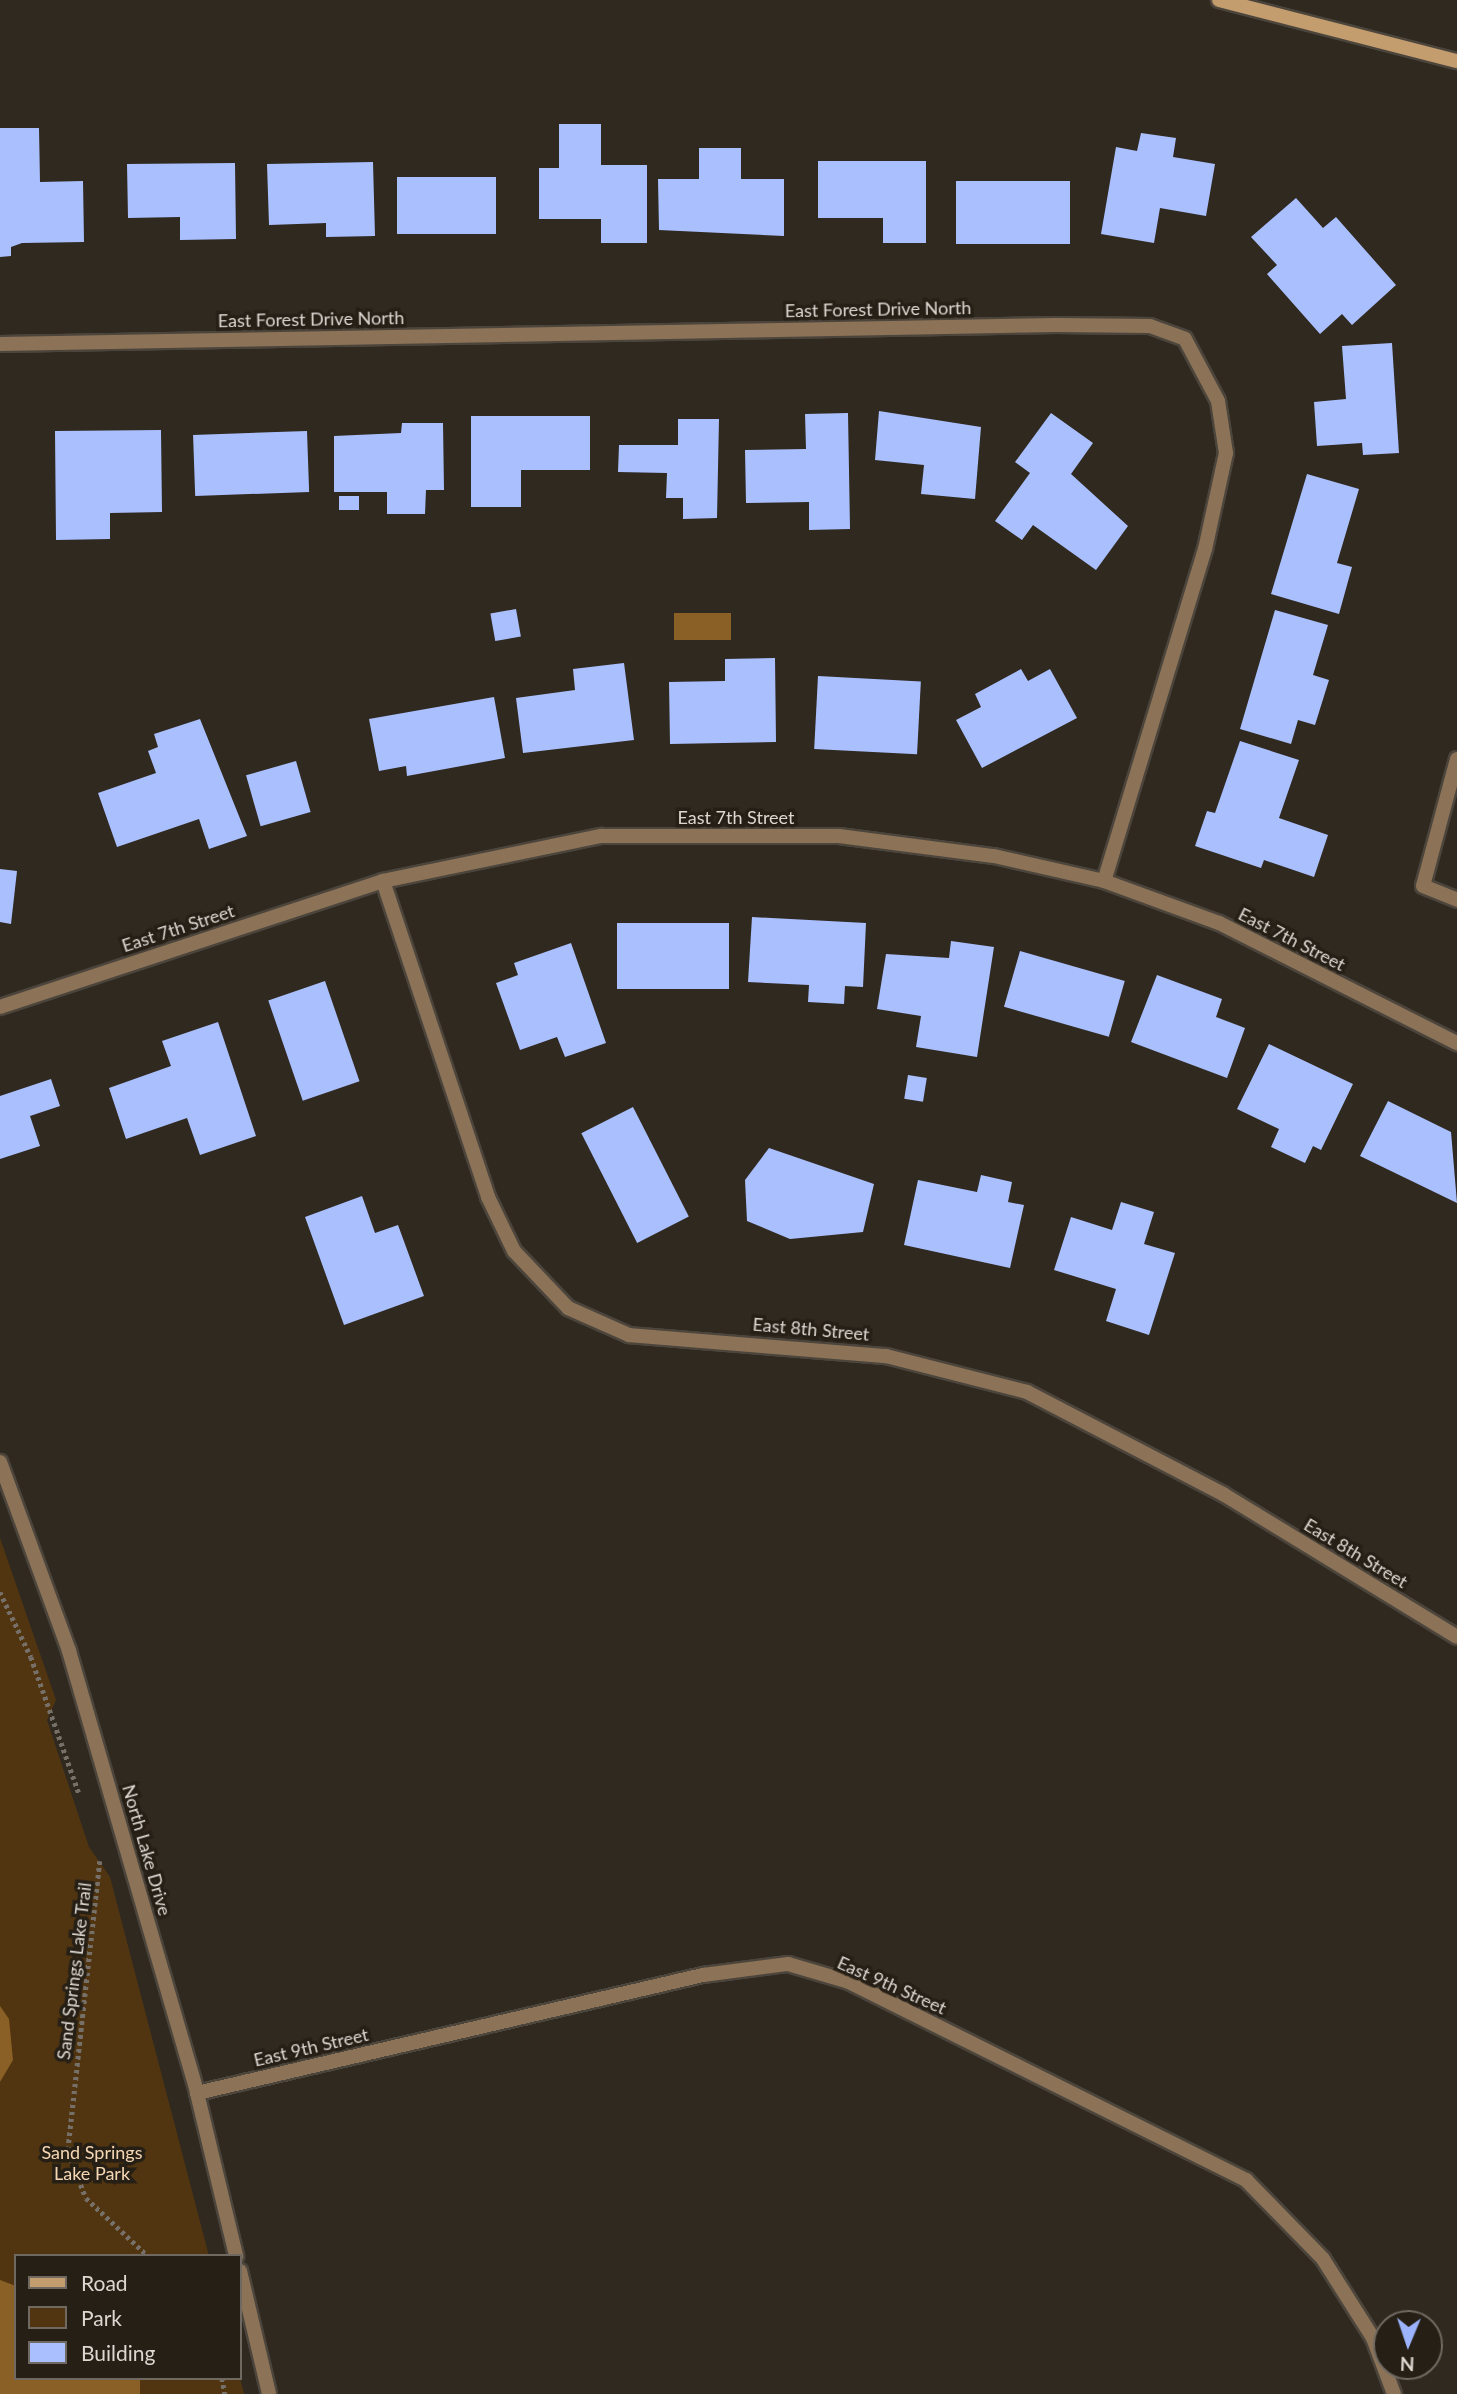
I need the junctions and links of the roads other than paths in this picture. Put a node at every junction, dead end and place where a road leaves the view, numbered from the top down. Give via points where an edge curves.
1 (1219, 0) edge
2 (1457, 61) edge
3 (0, 344) edge
4 (1457, 759) edge
5 (383, 881) junction
6 (1104, 881) junction
7 (1457, 900) edge
8 (0, 1007) edge
9 (1457, 1044) edge
10 (0, 1462) edge
11 (1457, 1637) edge
12 (197, 2093) junction
13 (236, 2254) edge
14 (242, 2280) edge
15 (269, 2394) edge
16 (1394, 2394) edge

1 - 2 street
3 - 6 street, East Forest Drive North via 1056,324 1150,326 1185,339 1218,401 1226,453 1205,550
4 - 7 street via 1423,886
5 - 6 street, East 7th Street via 600,836 799,836 994,856
5 - 8 street, East 7th Street
5 - 11 street, East 8th Street via 488,1197 514,1251 568,1308 629,1335 886,1356 1027,1392 1223,1494
6 - 9 street, East 7th Street via 1219,923
10 - 12 street, North Lake Drive via 69,1651
12 - 13 street, North Lake Drive
12 - 16 street, East 9th Street via 703,1975 788,1964 849,1982 1246,2180 1323,2259 1373,2338
14 - 15 street

